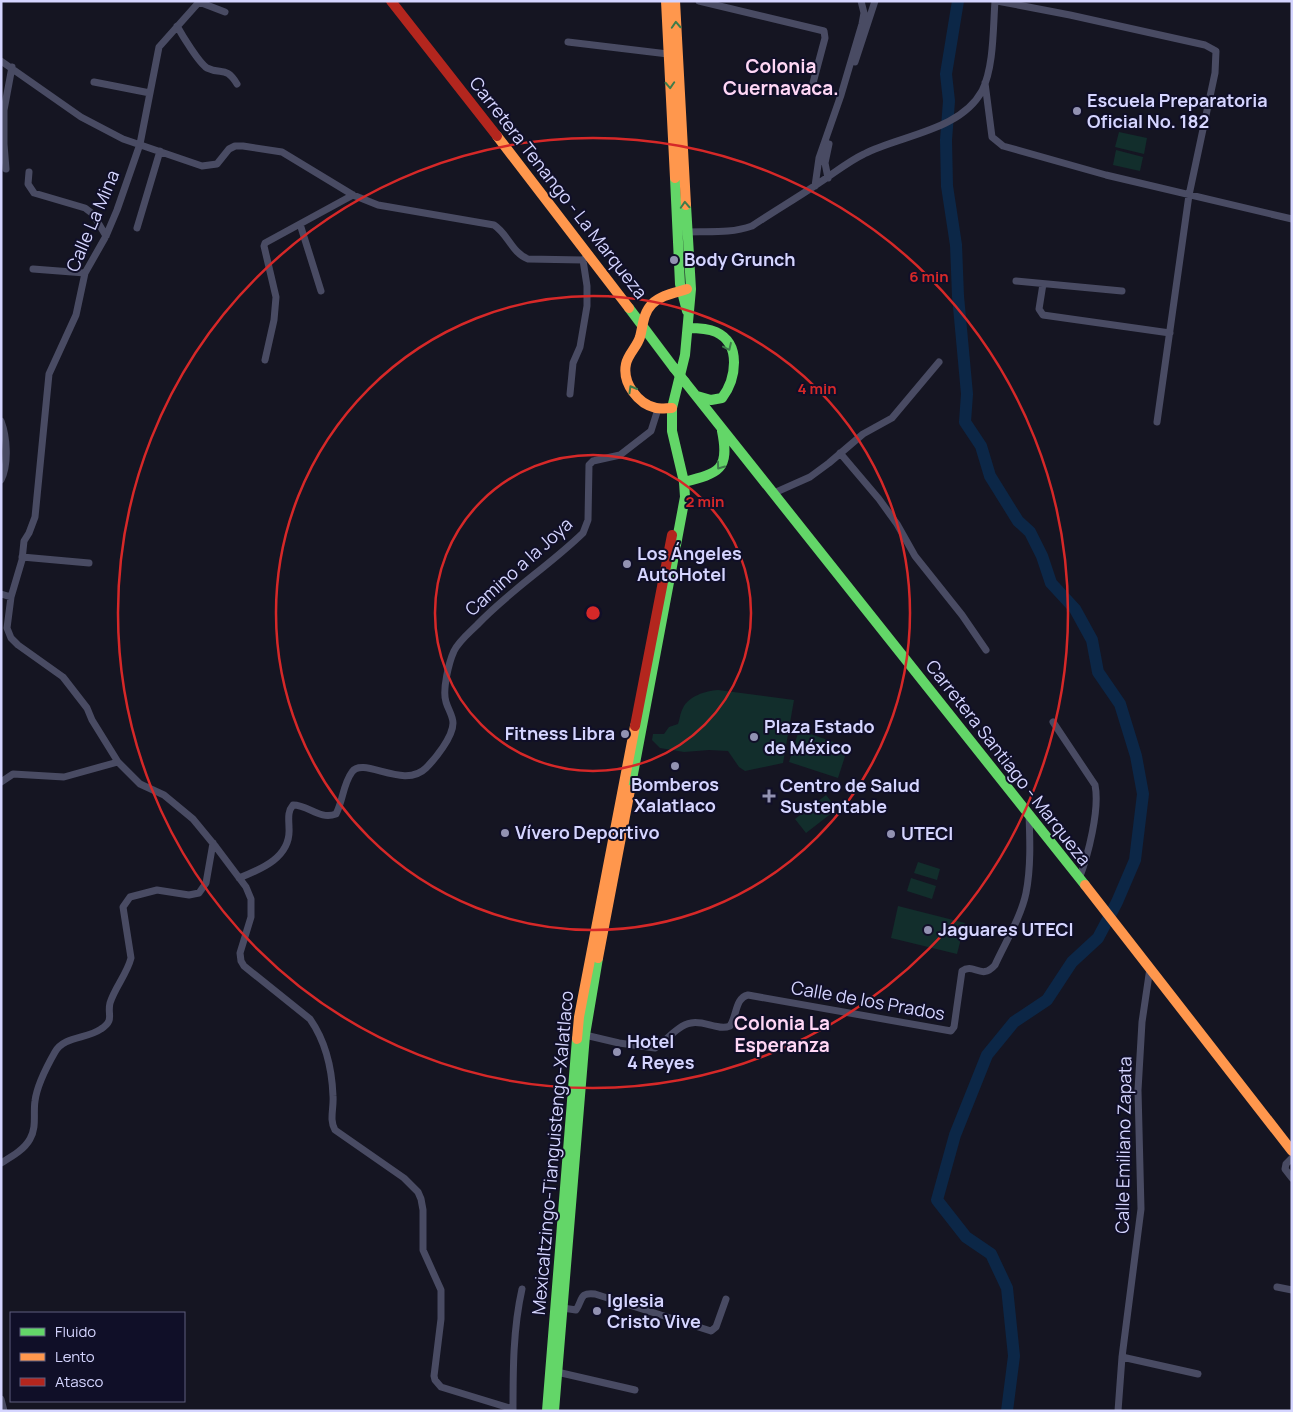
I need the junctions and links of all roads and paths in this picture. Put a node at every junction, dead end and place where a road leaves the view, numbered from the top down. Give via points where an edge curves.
1 (391, 1) edge
2 (666, 1) edge
3 (675, 1) edge
4 (699, 1) edge
5 (861, 1) edge
6 (876, 1) edge
7 (996, 1) edge
8 (200, 2) edge
9 (226, 12) dead end
10 (177, 26) junction
11 (568, 42) dead end
12 (668, 54) junction
13 (1, 61) edge
14 (12, 67) junction
15 (94, 82) dead end
16 (813, 83) dead end
17 (985, 83) junction
18 (237, 84) dead end
19 (150, 93) junction
20 (140, 144) junction
21 (160, 151) junction
22 (6, 169) dead end
23 (29, 172) dead end
24 (828, 178) junction
25 (816, 186) junction
26 (353, 194) junction
27 (1189, 196) junction
28 (1292, 219) edge
29 (300, 224) junction
30 (136, 228) dead end
31 (682, 232) junction
32 (106, 236) junction
33 (586, 257) junction
34 (33, 269) dead end
35 (85, 273) junction
36 (1016, 281) dead end
37 (1043, 284) junction
38 (686, 290) junction
39 (321, 291) dead end
40 (1122, 291) dead end
41 (642, 324) junction
42 (688, 328) junction
43 (1170, 333) junction
44 (636, 346) junction
45 (659, 348) junction
46 (265, 360) dead end
47 (939, 362) dead end
48 (570, 394) dead end
49 (697, 396) junction
50 (672, 408) junction
51 (658, 409) junction
52 (1, 421) edge
53 (1157, 422) dead end
54 (721, 427) junction
55 (840, 453) junction
56 (1, 480) edge
57 (684, 485) junction
58 (774, 493) junction
59 (22, 557) junction
60 (89, 563) dead end
61 (1, 594) edge
62 (10, 596) junction
63 (9, 610) junction
64 (1, 621) edge
65 (986, 650) dead end
66 (1052, 722) dead end
67 (118, 762) junction
68 (1, 782) edge
69 (1029, 814) junction
70 (213, 843) junction
71 (239, 878) junction
72 (1079, 879) junction
73 (1150, 968) junction
74 (585, 1035) junction
75 (1292, 1151) edge
76 (1292, 1158) edge
77 (1, 1163) edge
78 (1292, 1178) edge
79 (1277, 1287) dead end
80 (522, 1289) dead end
81 (1292, 1290) edge
82 (726, 1299) dead end
83 (563, 1308) junction
84 (1122, 1357) junction
85 (558, 1372) junction
86 (1198, 1374) dead end
87 (556, 1384) junction
88 (635, 1390) dead end
89 (548, 1396) junction
90 (1, 1399) edge
91 (513, 1410) edge
92 (4, 1411) edge
93 (539, 1411) edge
94 (547, 1411) edge
95 (554, 1411) edge
96 (1118, 1411) edge

1 - 33 main road, Carretera Tenango - La Marqueza
2 - 12 main road, Mexicaltzingo-Tianguistengo-Xalatlaco
31 -> 3 main road, Mexicaltzingo-Tianguistengo-Xalatlaco
4 - 16 street via 824,31
5 - 25 street via 862,24 819,158
6 - 24 street via 827,150
7 - 17 street
7 - 27 street via 1215,49 1215,73
8 - 9 street
8 - 10 street, Calle La Mina
10 - 18 street via 206,67 229,73
10 - 19 street, Calle La Mina via 159,47
11 - 12 street
12 -> 31 main road, Mexicaltzingo-Tianguistengo-Xalatlaco
13 - 14 street
14 - 20 street via 81,117 123,139
14 - 22 street via 4,110
15 - 19 street
17 - 24 street via 969,107 954,120 888,143 862,155
17 - 27 street via 992,137 1003,146
19 - 20 street, Calle La Mina
20 - 21 street
20 - 32 street, Calle La Mina
21 - 26 street via 202,166 217,164 235,146 282,152
21 - 30 street
23 - 32 street via 28,184 34,193 85,208 93,214
24 - 25 street
25 - 31 street via 740,231
26 - 29 street
26 - 33 street via 378,205 494,224 528,259
27 - 28 street
27 - 43 street
29 - 39 street
29 - 46 street via 264,245 276,296
31 - 38 main road, Mexicaltzingo-Tianguistengo-Xalatlaco
32 - 35 street, Calle La Mina
33 - 41 main road, Carretera Tenango - La Marqueza
33 - 48 street via 587,306 580,348 573,364
34 - 35 street
35 - 59 street, Calle La Mina via 76,315 48,374 36,510
36 - 37 street
37 - 40 street
37 - 43 street via 1039,309 1043,315
38 - 41 main road via 665,296 650,307
38 - 42 main road, Mexicaltzingo-Tianguistengo-Xalatlaco
41 - 44 main road
41 - 45 main road, Carretera Tenango - La Marqueza
42 -> 49 main road via 711,330 723,336 730,346 734,362 731,386 722,398 712,400
42 - 50 main road, Mexicaltzingo-Tianguistengo-Xalatlaco
43 - 53 street
44 - 45 main road
51 -> 44 main road via 645,404 629,386 626,365
45 - 49 main road, Carretera Tenango - La Marqueza, bridge
47 - 55 street via 898,413 863,434
49 - 54 main road, Carretera Santiago - Marqueza
50 - 51 main road
50 - 57 main road, Mexicaltzingo-Tianguistengo-Xalatlaco via 672,431
51 - 71 street, Camino a la Joya via 651,431 620,455 593,461 589,465 588,520 583,533 500,602 455,649 444,695 453,724 428,766 413,776 393,775 363,767 355,769 336,814 321,815 293,805 289,812 289,839 282,853 260,870
52 - 56 street via 5,469
54 -> 57 main road via 726,449 721,466 716,472
54 - 58 main road, Carretera Santiago - Marqueza
55 - 58 street via 810,477
55 - 65 street via 897,524 914,556
57 - 74 main road, Mexicaltzingo-Tianguistengo-Xalatlaco via 685,498 670,584
57 - 89 main road, Mexicaltzingo-Tianguistengo-Xalatlaco via 579,1017
58 - 69 main road, Carretera Santiago - Marqueza
59 - 60 street
59 - 62 street, Calle La Mina
61 - 62 street
62 - 63 street, Calle La Mina
63 - 64 street
63 - 67 street, Calle La Mina via 7,628 11,638 63,677 87,708
66 - 72 street via 1097,793 1086,858
67 - 68 street via 64,777 13,774
67 - 70 street, Calle La Mina via 140,784 164,794 193,819
69 - 72 main road, Carretera Santiago - Marqueza
69 - 74 street, Calle de los Prados via 1028,876 1022,906 991,970 968,968 962,971 951,1031 748,995 739,1001 730,1026 689,1023 655,1048
70 - 71 street, Calle La Mina
70 - 77 street via 206,883 199,893 189,895 157,890 130,897 123,907 131,958 111,1001 110,1020 101,1030 61,1044 55,1051 36,1094 30,1140
71 - 91 street, Calle La Mina via 251,899 251,917 240,953 241,960 316,1027 330,1065 332,1126 412,1184 421,1199 423,1250 441,1290 435,1380 441,1387
72 - 73 main road, Carretera Santiago - Marqueza
73 - 75 main road, Carretera Santiago - Marqueza
73 - 84 street, Calle Emiliano Zapata via 1138,1090 1141,1209
74 - 83 main road, Mexicaltzingo-Tianguistengo-Xalatlaco
76 - 78 street via 1285,1169
79 - 81 street
80 - 91 street via 513,1351
82 - 83 street via 716,1327 710,1331 595,1294 583,1295 576,1310
83 - 85 main road, Mexicaltzingo-Tianguistengo-Xalatlaco
84 - 86 street
84 - 96 street, Calle Emiliano Zapata
85 - 87 main road, Mexicaltzingo-Tianguistengo-Xalatlaco
85 - 88 street
87 - 89 main road
87 - 95 main road, Mexicaltzingo-Tianguistengo-Xalatlaco
89 - 93 main road
89 - 94 main road, Mexicaltzingo-Tianguistengo-Xalatlaco
90 - 92 street

